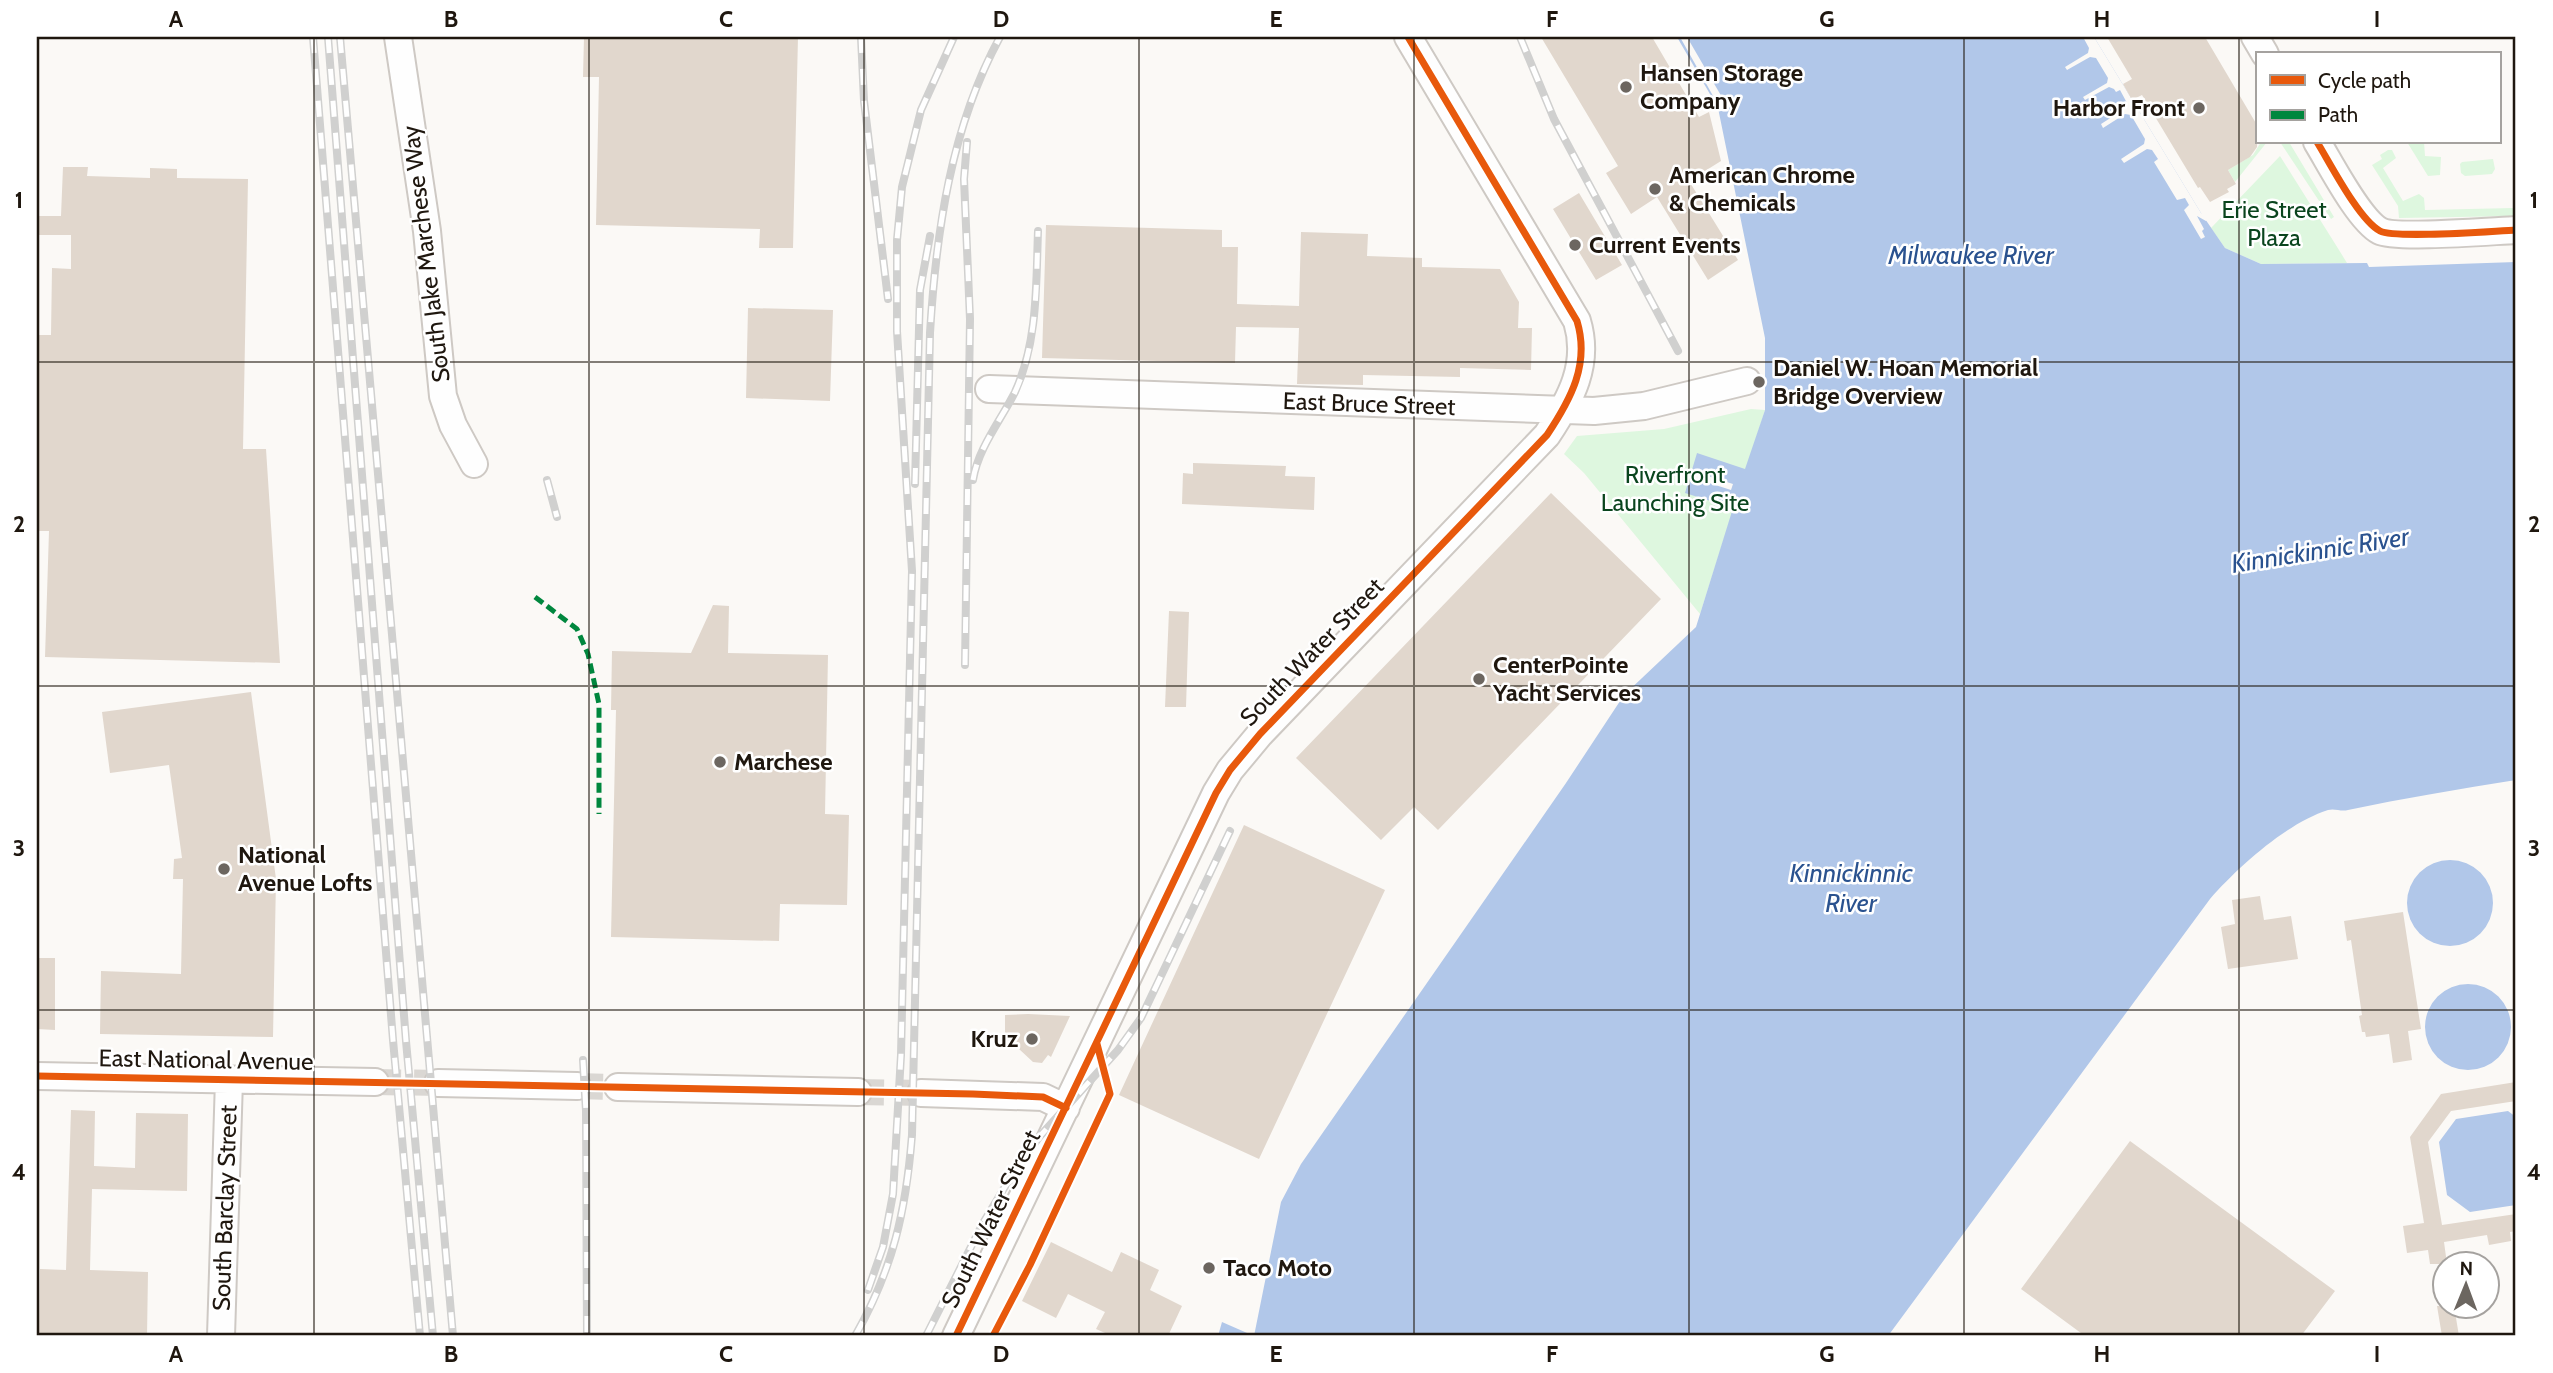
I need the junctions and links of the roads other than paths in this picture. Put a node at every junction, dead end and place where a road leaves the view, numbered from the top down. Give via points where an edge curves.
1 (398, 37) edge
2 (1408, 37) edge
3 (2318, 144) edge
4 (2516, 230) edge
5 (1747, 381) dead end
6 (989, 389) dead end
7 (1561, 411) junction
8 (474, 464) dead end
9 (37, 1076) edge
10 (229, 1080) junction
11 (376, 1082) tunnel mouth
12 (438, 1083) tunnel mouth
13 (577, 1086) tunnel mouth
14 (618, 1087) tunnel mouth
15 (858, 1092) tunnel mouth
16 (922, 1093) tunnel mouth
17 (1066, 1108) junction
18 (221, 1336) edge
19 (956, 1336) edge

1 - 8 street, South Jake Marchese Way via 427,231 443,396
2 - 7 street, South Water Street via 1577,321 1582,359
3 - 4 street via 2363,215 2381,232
5 - 7 street, East Bruce Street via 1644,406
6 - 7 street, East Bruce Street
7 - 17 street, South Water Street via 1547,435 1230,770
9 - 10 street, East National Avenue
10 - 11 street, East National Avenue
10 - 18 street, South Barclay Street
12 - 13 street
14 - 15 street
16 - 17 street via 1043,1097
17 - 19 street, South Water Street

